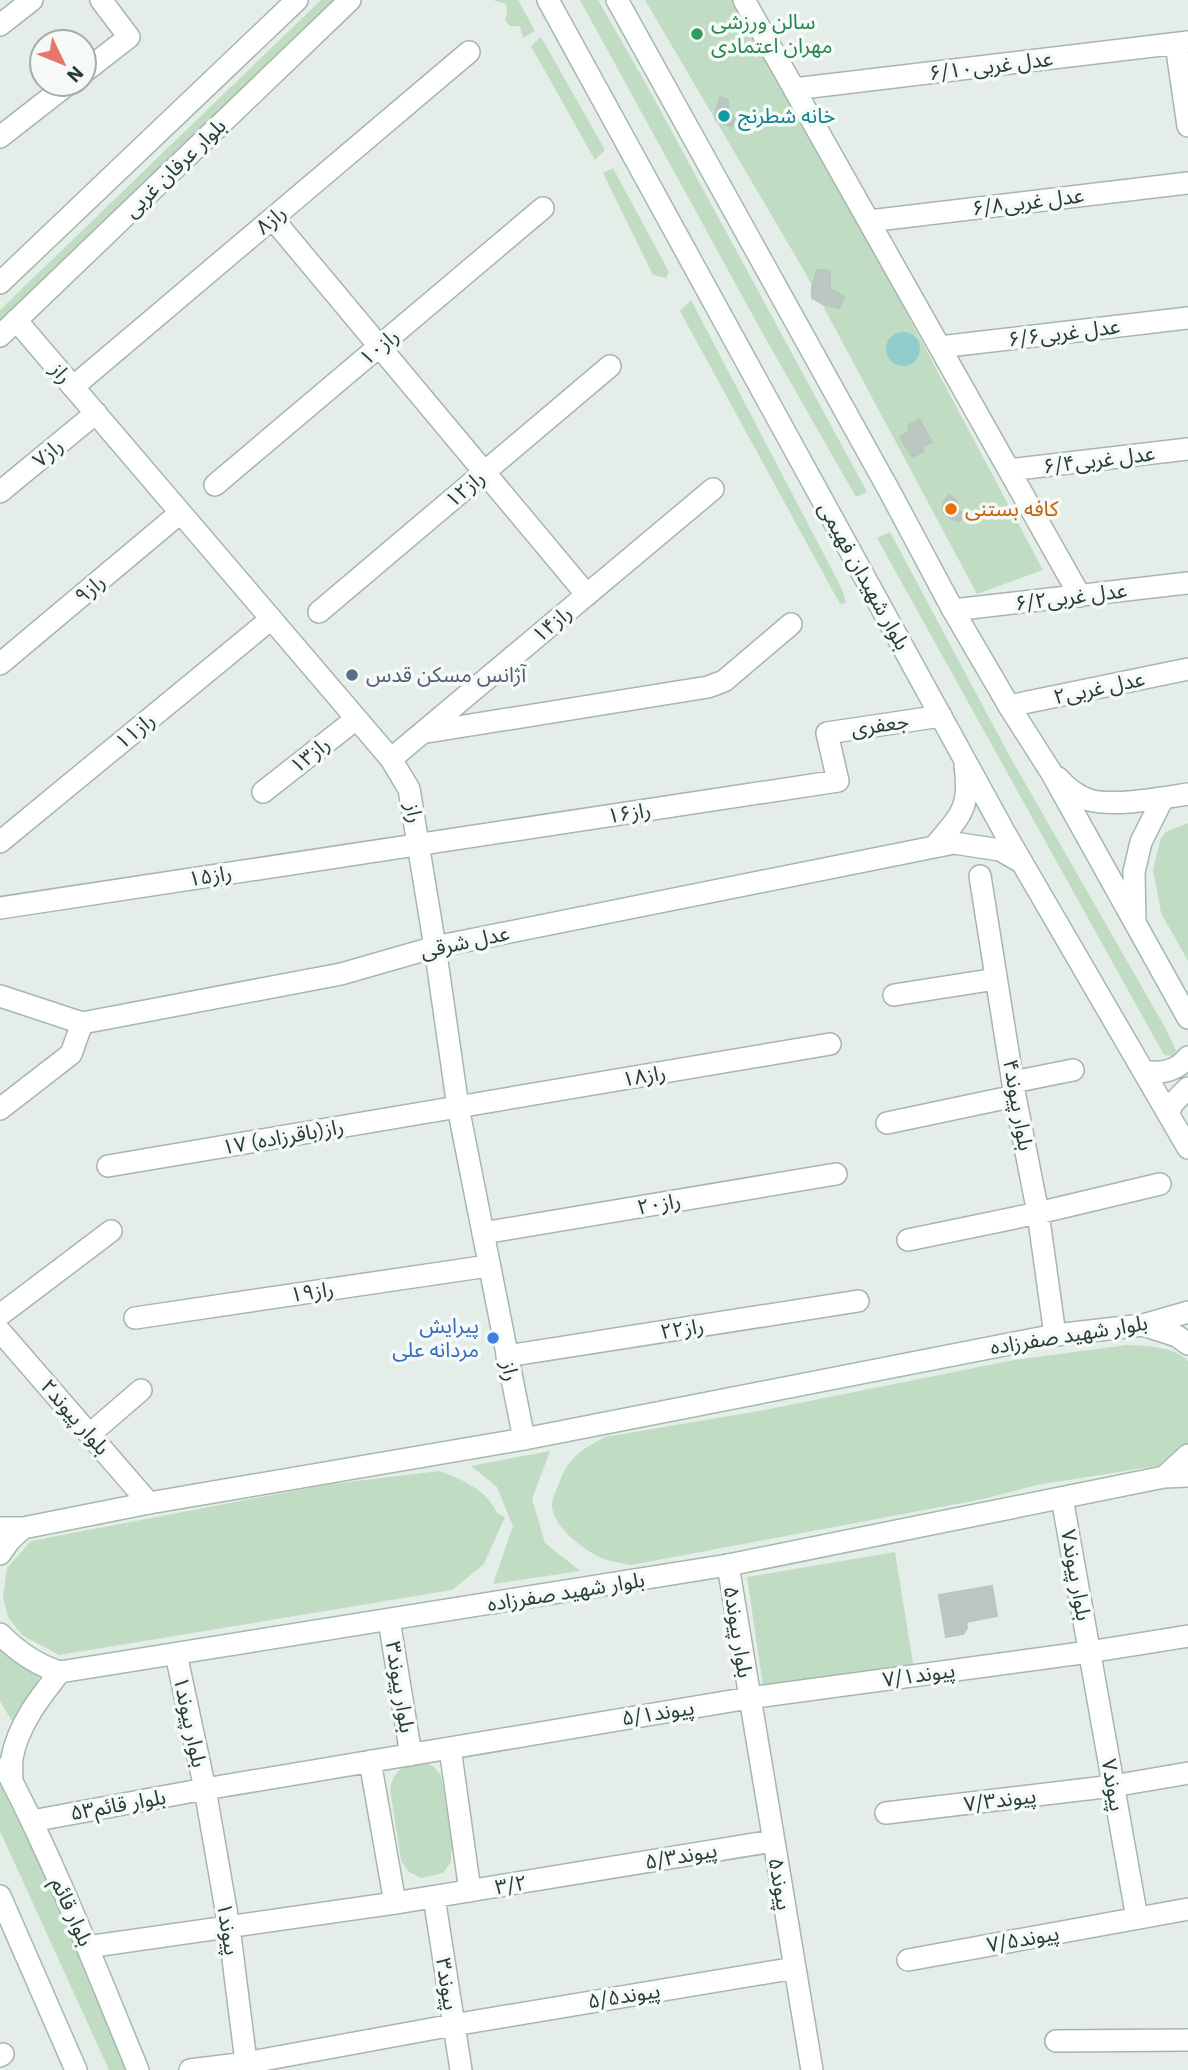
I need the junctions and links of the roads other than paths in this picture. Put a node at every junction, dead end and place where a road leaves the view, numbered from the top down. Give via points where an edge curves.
1 (32, 0) edge
2 (101, 0) edge
3 (297, 0) edge
4 (350, 0) edge
5 (548, 0) edge
6 (617, 0) edge
7 (744, 0) edge
8 (0, 25) edge
9 (1182, 43) edge
10 (469, 52) dead end
11 (98, 61) edge
12 (794, 89) junction
13 (50, 98) edge
14 (1188, 126) edge
15 (0, 137) edge
16 (1188, 183) edge
17 (542, 208) dead end
18 (273, 219) junction
19 (869, 221) junction
20 (0, 283) edge
21 (1188, 318) edge
22 (16, 320) junction
23 (0, 336) edge
24 (379, 346) junction
25 (940, 348) junction
26 (610, 366) dead end
27 (73, 387) junction
28 (96, 413) junction
29 (1188, 450) edge
30 (1009, 470) junction
31 (484, 472) junction
32 (215, 485) dead end
33 (713, 489) dead end
34 (0, 492) edge
35 (180, 513) junction
36 (1188, 583) edge
37 (587, 595) junction
38 (1080, 596) junction
39 (953, 610) junction
40 (319, 612) dead end
41 (271, 619) junction
42 (791, 624) dead end
43 (0, 664) edge
44 (1188, 669) edge
45 (1009, 706) junction
46 (941, 716) junction
47 (356, 719) junction
48 (425, 732) junction
49 (964, 759) junction
50 (391, 760) junction
51 (1051, 772) junction
52 (838, 781) joint
53 (263, 792) dead end
54 (1188, 794) edge
55 (1163, 798) junction
56 (0, 842) edge
57 (420, 844) junction
58 (934, 847) junction
59 (1021, 862) junction
60 (980, 876) dead end
61 (0, 908) edge
62 (1135, 925) junction
63 (435, 947) junction
64 (996, 978) junction
65 (894, 995) dead end
66 (0, 996) edge
67 (1188, 1018) edge
68 (82, 1023) junction
69 (830, 1044) dead end
70 (1188, 1057) edge
71 (1073, 1070) dead end
72 (1144, 1071) junction
73 (1188, 1088) edge
74 (1014, 1089) junction
75 (458, 1107) junction
76 (0, 1109) edge
77 (1168, 1114) junction
78 (887, 1123) dead end
79 (1188, 1148) edge
80 (107, 1166) dead end
81 (835, 1174) dead end
82 (1160, 1184) dead end
83 (1038, 1213) junction
84 (111, 1231) dead end
85 (483, 1233) junction
86 (908, 1240) dead end
87 (488, 1266) junction
88 (858, 1301) dead end
89 (1188, 1312) edge
90 (0, 1315) edge
91 (135, 1318) dead end
92 (1143, 1325) junction
93 (0, 1331) edge
94 (1055, 1335) junction
95 (1188, 1344) edge
96 (507, 1356) junction
97 (141, 1391) dead end
98 (90, 1434) junction
99 (524, 1439) junction
100 (1188, 1455) edge
101 (1188, 1476) edge
102 (1164, 1477) junction
103 (1062, 1498) junction
104 (149, 1503) junction
105 (0, 1528) edge
106 (23, 1528) junction
107 (0, 1554) edge
108 (727, 1565) junction
109 (389, 1620) junction
110 (0, 1634) edge
111 (1188, 1636) edge
112 (1089, 1652) junction
113 (176, 1654) junction
114 (60, 1672) junction
115 (749, 1698) junction
116 (450, 1748) junction
117 (411, 1755) junction
118 (0, 1757) edge
119 (370, 1761) junction
120 (1188, 1773) edge
121 (12, 1780) junction
122 (1113, 1786) junction
123 (205, 1789) junction
124 (886, 1813) dead end
125 (32, 1821) junction
126 (773, 1841) junction
127 (589, 1872) joint
128 (470, 1891) junction
129 (0, 1896) edge
130 (434, 1897) junction
131 (395, 1903) junction
132 (1188, 1909) edge
133 (1137, 1918) junction
134 (229, 1927) junction
135 (87, 1947) junction
136 (908, 1960) dead end
137 (794, 1968) junction
138 (453, 2025) junction
139 (1188, 2040) edge
140 (1056, 2041) dead end
141 (247, 2066) edge
142 (76, 2070) edge
143 (138, 2070) edge
144 (190, 2070) edge
145 (461, 2070) edge
146 (812, 2070) edge

1 - 8 street
2 - 11 street via 130,37
3 - 20 street, بلوار عرفان غربی
4 - 22 street, بلوار عرفان غربی
5 - 46 street, بلوار شهیدان فهیمی
6 - 39 street
7 - 12 street
9 - 12 street, ۶/۱۰عدل غربی
9 - 14 street
10 - 18 street, راز۸
12 - 19 street
13 - 15 street
16 - 19 street, ۶/۸عدل غربی
17 - 24 street, راز۱۰
18 - 24 street
18 - 27 street, راز۸
19 - 25 street
21 - 25 street, ۶/۶عدل غربی
22 - 23 street, بلوار عرفان غربی
22 - 27 street, راز
24 - 31 street
24 - 32 street, راز۱۰
25 - 30 street
26 - 31 street, راز۱۲
27 - 28 street, راز
28 - 34 street, راز۷
28 - 35 street, راز
29 - 30 street, ۶/۴عدل غربی
30 - 38 street
31 - 37 street
31 - 40 street, راز۱۲
33 - 37 street, راز۱۴
35 - 41 street, راز
35 - 43 street, راز۹
36 - 38 street, ۶/۲عدل غربی
37 - 48 street, راز۱۴
38 - 39 street, ۶/۲عدل غربی
39 - 45 street
41 - 47 street, راز
41 - 56 street, راز۱۱
42 - 48 street via 724,681 708,687
44 - 45 street, عدل غربی۲
45 - 51 street
46 - 49 street, بلوار شهیدان فهیمی
46 - 52 street, جعفری via 827,733
47 - 50 street, راز
47 - 53 street, راز۱۳
48 - 50 street, راز۱۴
49 - 58 street via 965,808
49 - 59 street, بلوار شهیدان فهیمی
50 - 57 street, راز via 409,789
51 - 55 street via 1069,790 1090,800
51 - 62 street
52 - 57 street, راز۱۶
54 - 55 street
55 - 62 street via 1140,842 1134,872
57 - 61 street, راز۱۵
57 - 63 street, راز
58 - 59 street, عدل شرقی via 974,845 1000,850
58 - 63 street, عدل شرقی
59 - 72 street, بلوار شهیدان فهیمی
60 - 64 street, بلوار پیوند۴
62 - 67 street
63 - 68 street, عدل شرقی via 341,974
63 - 75 street, راز
64 - 65 street
64 - 74 street, بلوار پیوند۴
66 - 68 street, عدل شرقی
68 - 76 street via 71,1054
69 - 75 street, راز۱۸
70 - 72 street via 1173,1070
71 - 74 street
72 - 77 street, بلوار شهیدان فهیمی
73 - 77 street
74 - 78 street
74 - 83 street, بلوار پیوند۴
75 - 80 street, ۱۷ راز(باقرزاده)
75 - 85 street, راز
77 - 79 street, بلوار شهیدان فهیمی
81 - 85 street, راز۲۰
82 - 83 street
83 - 86 street
83 - 94 street, بلوار پیوند۴
84 - 90 street
85 - 87 street, راز
87 - 91 street, راز۱۹
87 - 96 street, راز
88 - 96 street, راز۲۲
89 - 92 street, بلوار شهید صفرزاده
92 - 94 street, بلوار شهید صفرزاده
92 - 95 street
93 - 98 street, بلوار پیوند۲
94 - 99 street, بلوار شهید صفرزاده
96 - 99 street, راز
97 - 98 street
98 - 104 street, بلوار پیوند۲
99 - 104 street, بلوار شهید صفرزاده
100 - 102 street
101 - 102 street, بلوار شهید صفرزاده
102 - 103 street, بلوار شهید صفرزاده
103 - 108 street, بلوار شهید صفرزاده
103 - 112 street, بلوار پیوند۷
104 - 106 street, بلوار شهید صفرزاده
105 - 106 street, بلوار شهید صفرزاده
106 - 107 street
108 - 109 street, بلوار شهید صفرزاده
108 - 115 street, بلوار پیوند۵
109 - 113 street, بلوار شهید صفرزاده
109 - 117 street, بلوار پیوند۳
110 - 114 street via 42,1667
111 - 112 street, پیوند۷/۱
112 - 115 street, پیوند۷/۱
112 - 122 street, پیوند۷
113 - 114 street, بلوار شهید صفرزاده
113 - 123 street, بلوار پیوند۱
114 - 121 street via 23,1727 12,1758
115 - 116 street, پیوند۵/۱
115 - 126 street, پیوند۵
116 - 117 street, پیوند۵/۱
116 - 128 street
117 - 119 street, پیوند۵/۱
118 - 121 street, بلوار قائم
119 - 123 street, بلوار قائم۵۳
119 - 131 street
120 - 122 street, پیوند۷/۳
121 - 125 street, بلوار قائم
122 - 124 street, پیوند۷/۳
122 - 133 street, پیوند۷
123 - 125 street, بلوار قائم۵۳
123 - 134 street, پیوند۱
125 - 135 street, بلوار قائم
126 - 127 street, پیوند۵/۳
126 - 137 street, پیوند۵
127 - 128 street, ۳/۲
128 - 130 street, ۳/۲
129 - 142 street
130 - 131 street, ۳/۲
130 - 138 street, پیوند۳
131 - 134 street, ۳/۲
132 - 133 street, پیوند۷/۵
133 - 136 street, پیوند۷/۵
134 - 135 street, ۳/۲
134 - 141 street, پیوند۱
135 - 143 street, بلوار قائم
137 - 138 street, پیوند۵/۵
137 - 146 street, پیوند۵
138 - 141 street, پیوند۵/۵
138 - 145 street, پیوند۳
139 - 140 street
141 - 144 street, پیوند۵/۵

